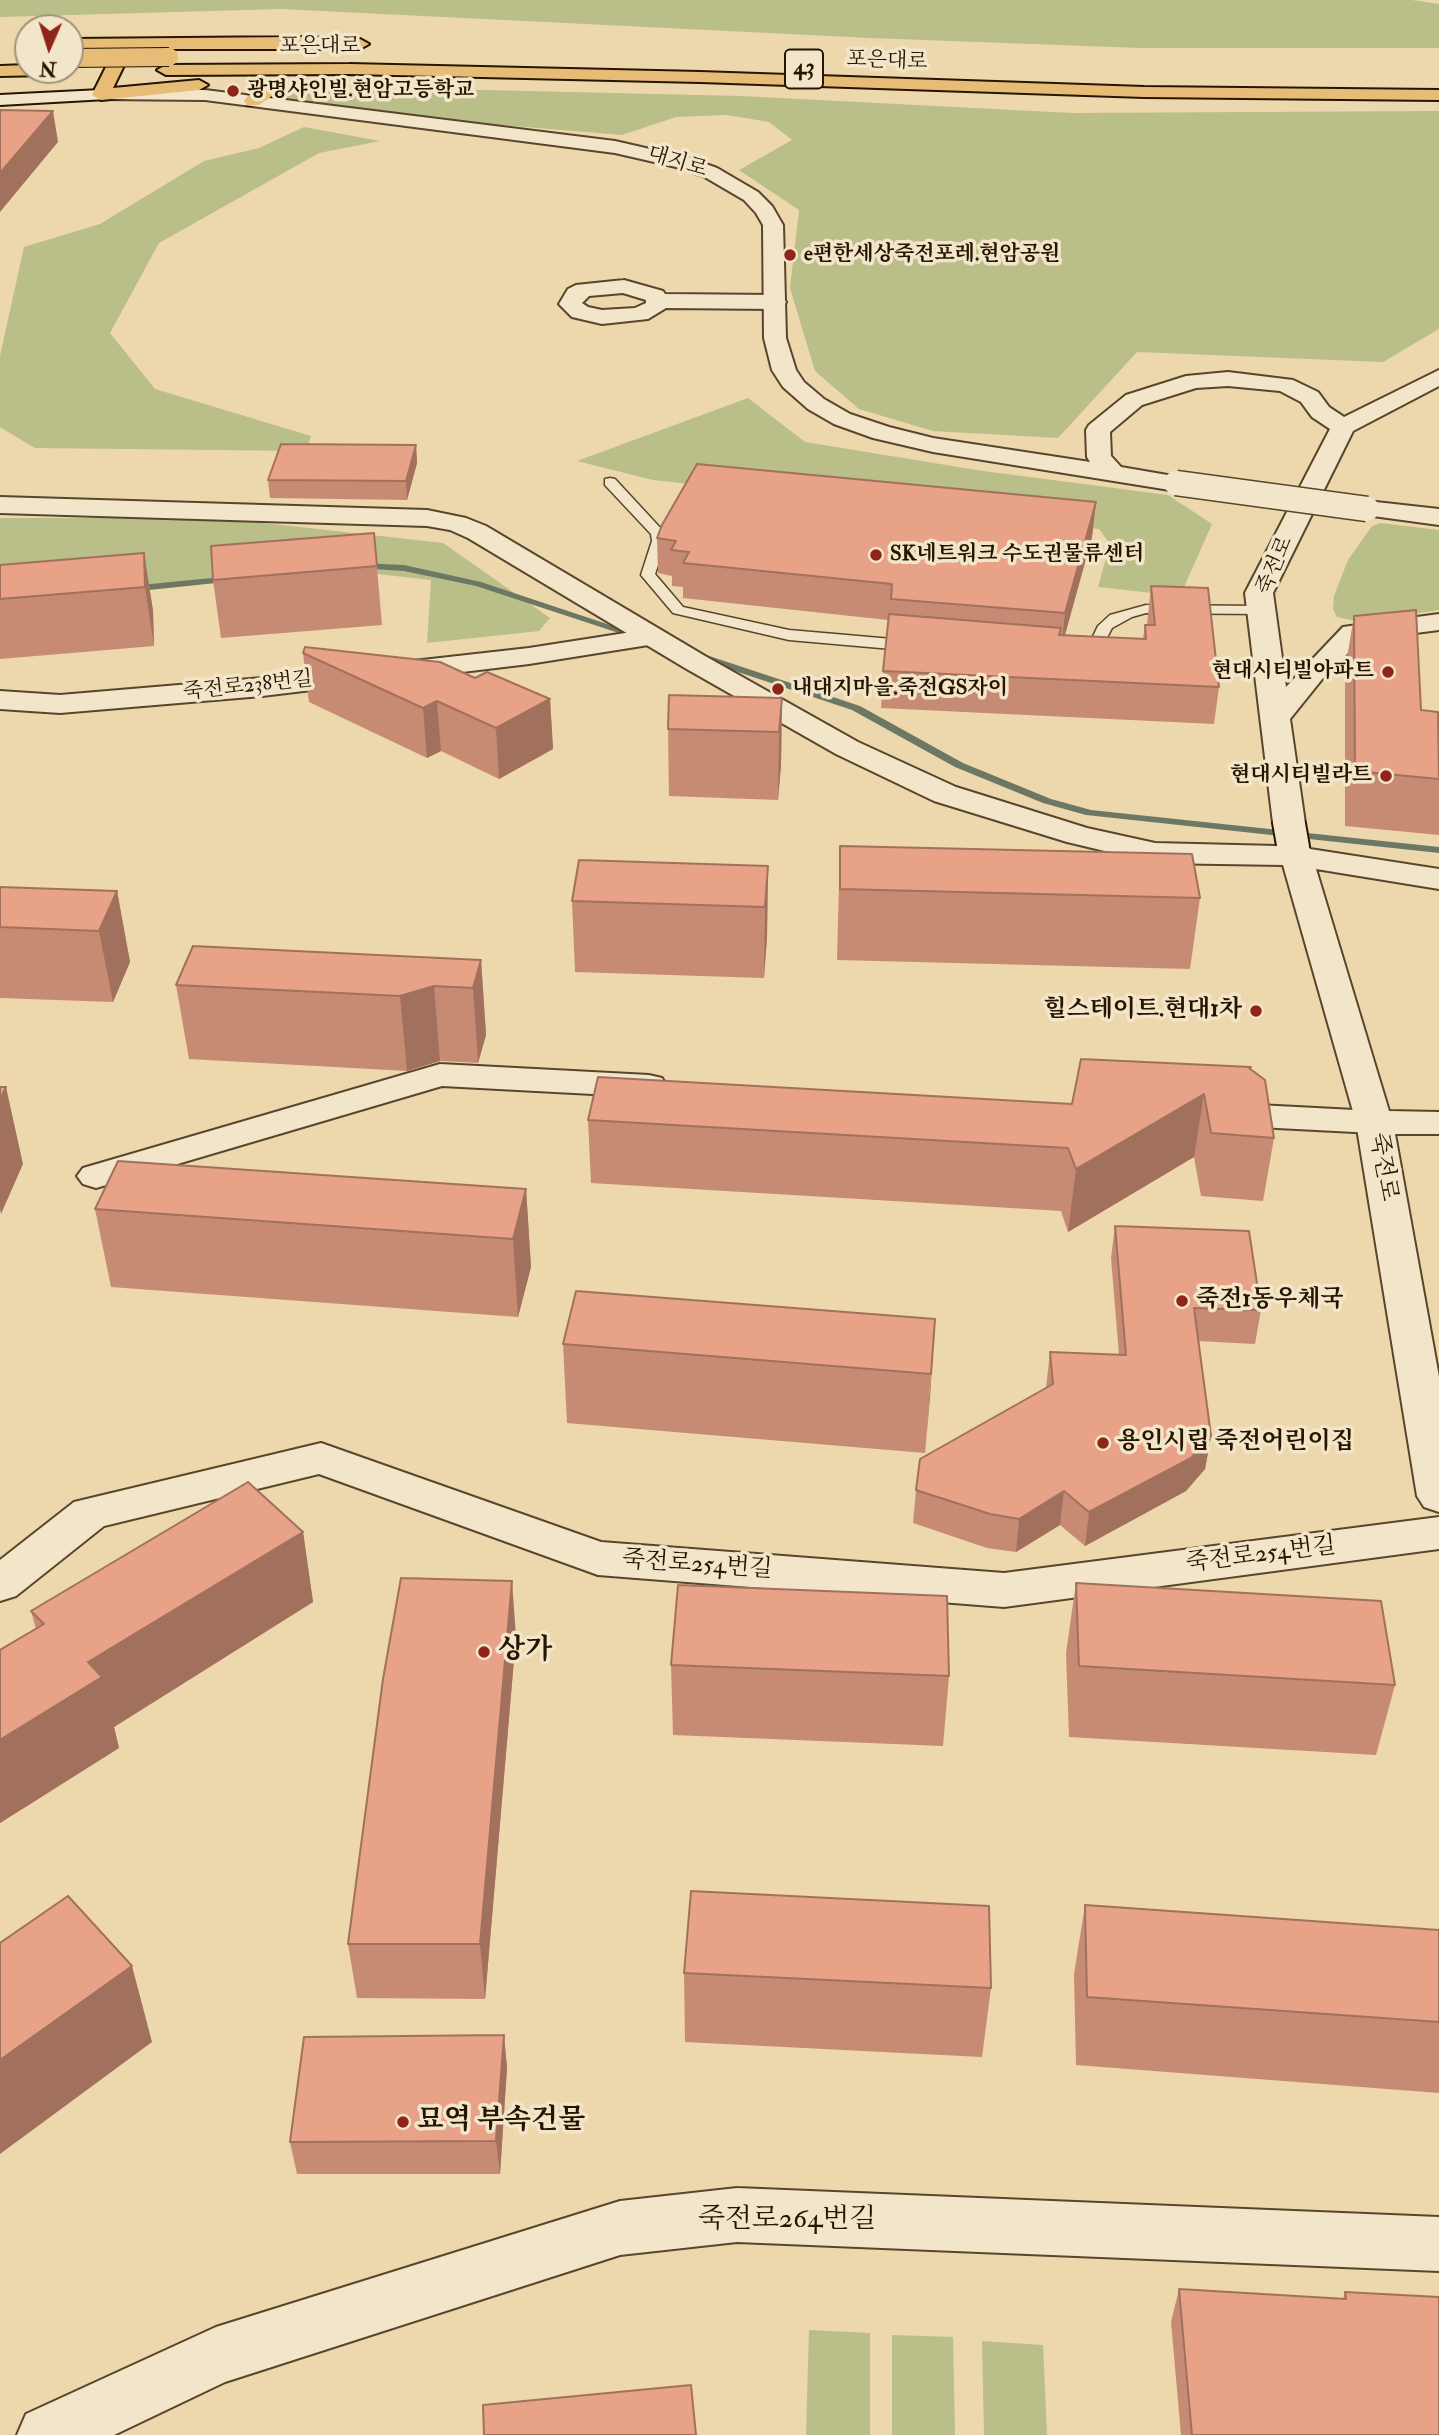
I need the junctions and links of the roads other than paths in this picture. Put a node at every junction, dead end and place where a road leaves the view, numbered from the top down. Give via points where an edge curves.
1 (126, 43) junction
2 (84, 44) edge
3 (380, 46) dead end
4 (505, 54) dead end
5 (84, 59) edge
6 (167, 63) junction
7 (84, 69) edge
8 (876, 71) junction
9 (1439, 79) edge
10 (276, 85) junction
11 (936, 86) junction
12 (101, 95) junction
13 (1439, 95) edge
14 (0, 100) edge
15 (253, 101) junction
16 (657, 300) junction
17 (775, 302) junction
18 (1439, 377) edge
19 (1343, 427) junction
20 (1113, 473) junction
21 (610, 482) dead end
22 (0, 505) edge
23 (1439, 517) edge
24 (1260, 610) junction
25 (1439, 622) edge
26 (650, 637) junction
27 (925, 647) edge
28 (1066, 657) edge
29 (0, 700) edge
30 (1274, 720) junction
31 (1293, 842) junction
32 (1439, 879) edge
33 (677, 1087) edge
34 (1179, 1112) edge
35 (1374, 1122) junction
36 (1439, 1123) edge
37 (96, 1176) dead end
38 (1439, 1496) edge
39 (1439, 1533) edge
40 (0, 1584) edge
41 (1439, 2244) edge
42 (47, 2435) edge

1 - 2 highway
1 - 3 highway
1 - 12 highway
4 - 8 highway
5 - 6 highway, 43, bridge
6 - 7 highway, 43
6 - 8 highway, 포은대로 / 43 via 495,61
6 - 11 highway, 포은대로 / 43
8 - 9 highway, 포은대로 / 43
10 - 11 highway
10 - 12 highway via 188,85
10 - 15 highway
11 - 13 highway, 포은대로 / 43
12 - 14 street, 대지로
12 - 15 street, 대지로 via 205,95
15 - 17 street, 대지로 via 615,147 710,172 751,196 773,225
16 - 16 street via 647,291 624,286 584,290 570,304 580,312 614,321 649,310
16 - 17 street
17 - 20 street, 대지로 via 775,338 784,370 795,387 842,419 933,445
18 - 19 street
19 - 20 street via 1320,412 1310,397 1285,385 1195,381 1133,400 1098,430 1099,457
19 - 24 street, 죽전로 via 1259,593
20 - 23 street, 대지로, bridge
21 - 27 lane via 658,533 648,575 678,610 789,635
22 - 26 street via 427,518 477,532
24 - 28 lane via 1146,609 1128,613 1106,626 1094,649
24 - 30 street, 죽전로
25 - 30 street via 1353,633 1313,671
26 - 29 street, 죽전로238번길 via 262,687 60,704
26 - 31 street via 847,748 945,794 1077,835 1155,853
30 - 31 street, 죽전로
31 - 32 street
31 - 35 street, 죽전로
33 - 37 street via 440,1075
34 - 35 street
35 - 36 street
35 - 38 street, 죽전로
39 - 40 street, 죽전로254번길 via 1004,1590 598,1558 321,1458 90,1513
41 - 42 street, 죽전로264번길 via 737,2215 620,2228 216,2357

